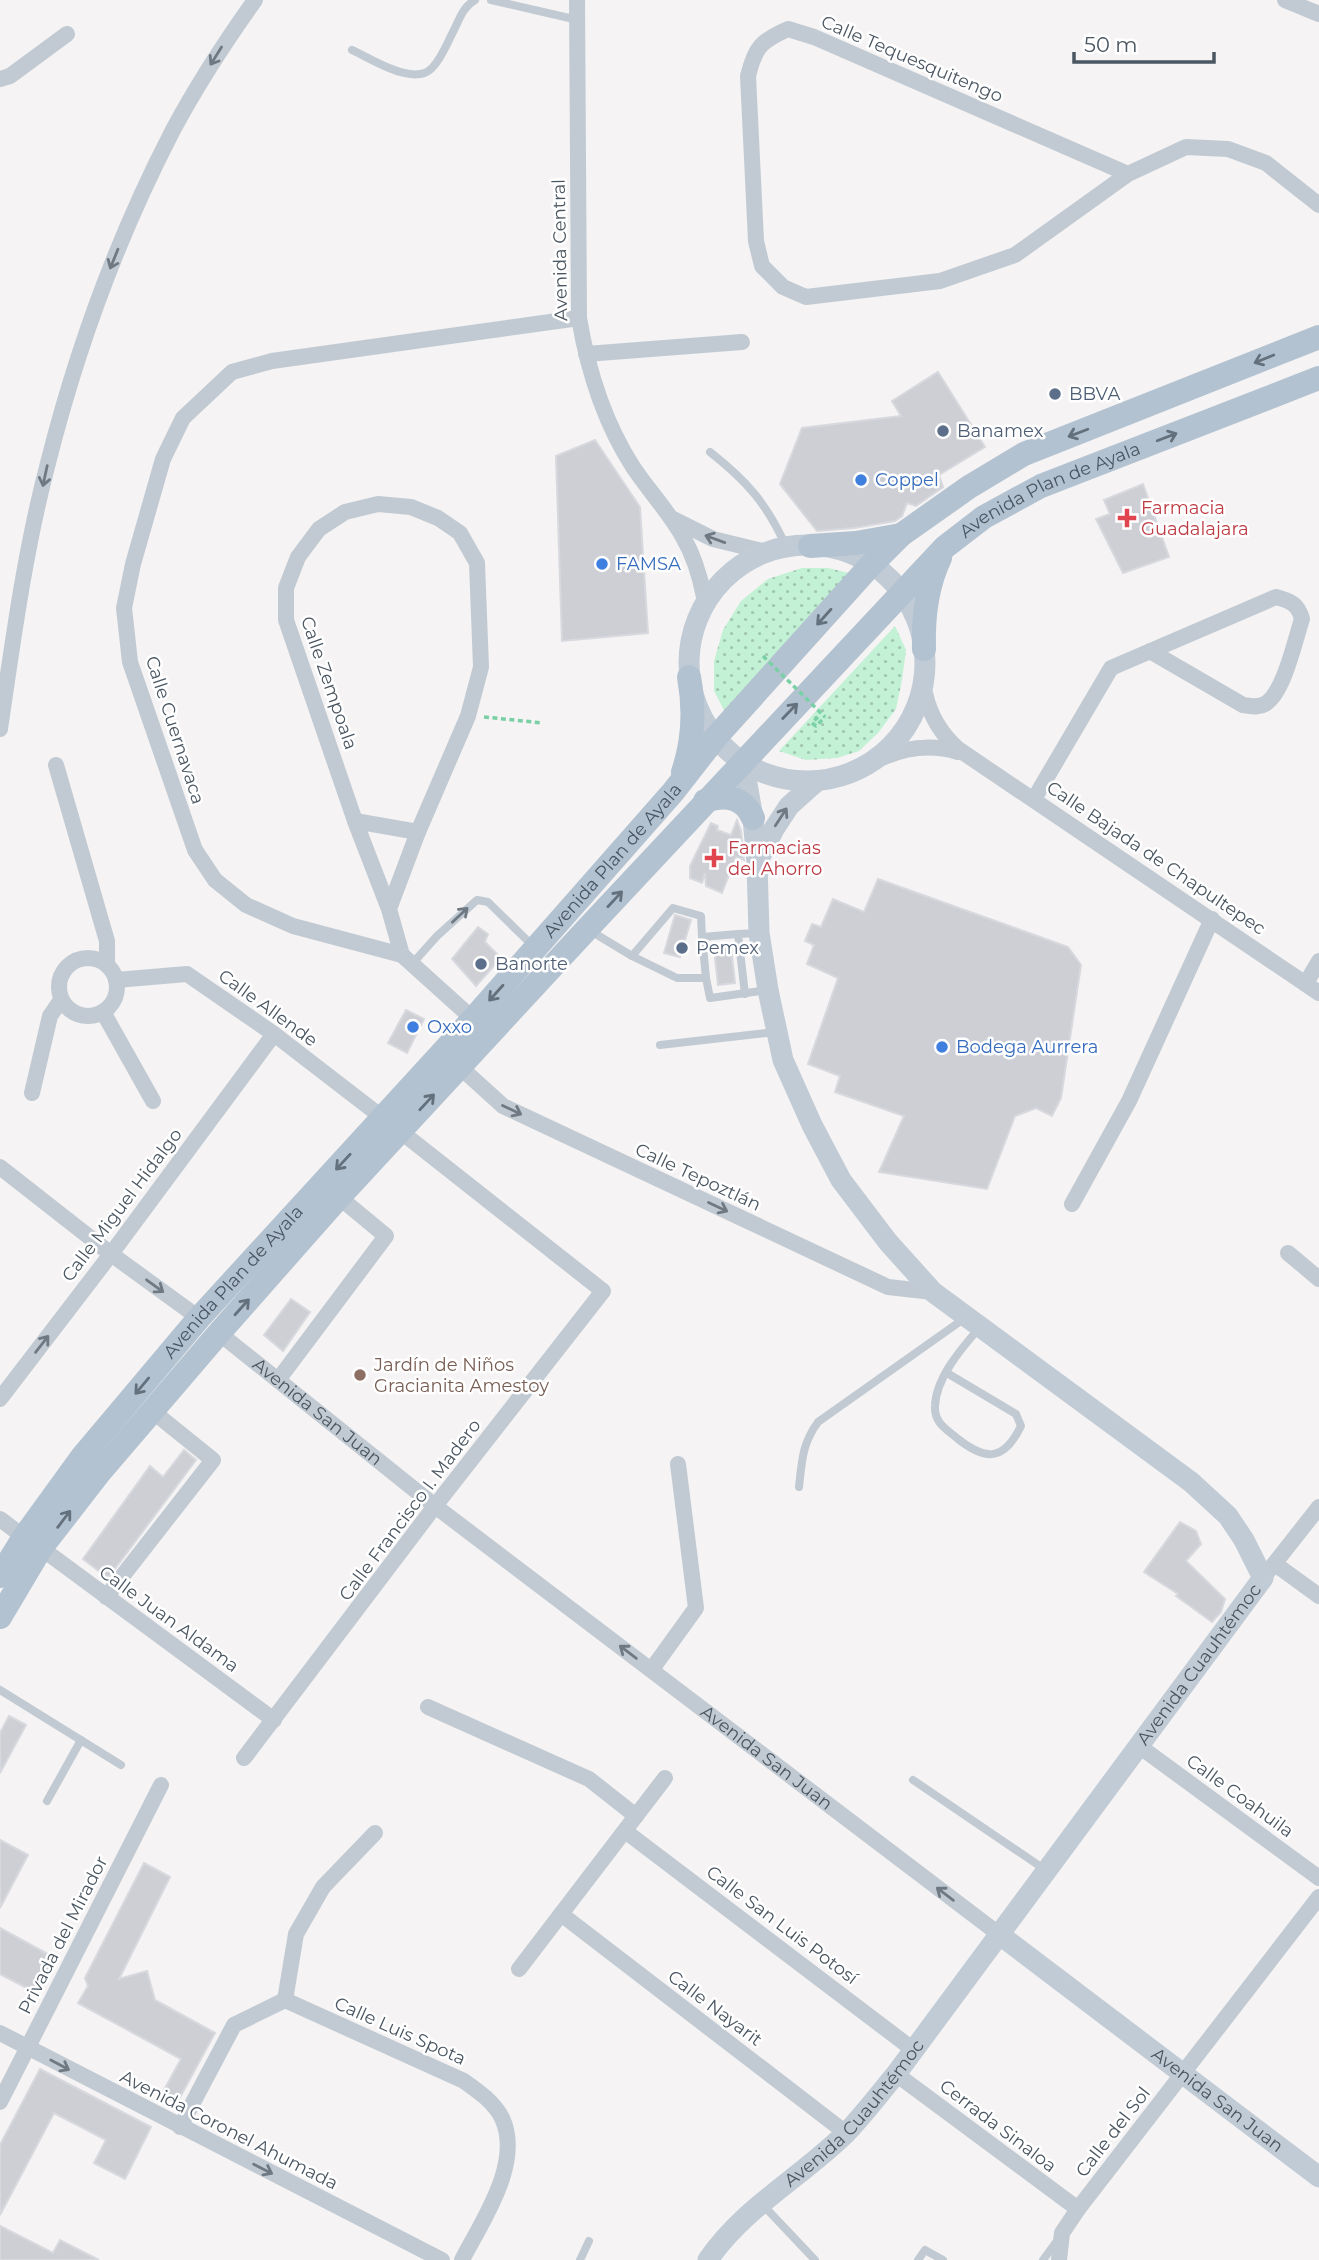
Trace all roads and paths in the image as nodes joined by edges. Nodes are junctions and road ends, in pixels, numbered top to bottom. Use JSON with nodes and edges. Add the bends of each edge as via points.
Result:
{"nodes":[{"id":1,"x":255,"y":0,"type":"edge"},
{"id":2,"x":475,"y":0,"type":"edge"},
{"id":3,"x":491,"y":0,"type":"edge"},
{"id":4,"x":577,"y":0,"type":"edge"},
{"id":5,"x":1285,"y":0,"type":"edge"},
{"id":6,"x":1303,"y":4,"type":"edge"},
{"id":7,"x":1319,"y":14,"type":"edge"},
{"id":8,"x":578,"y":20,"type":"junction"},
{"id":9,"x":67,"y":34,"type":"dead end"},
{"id":10,"x":352,"y":50,"type":"dead end"},
{"id":11,"x":0,"y":79,"type":"edge"},
{"id":12,"x":1128,"y":174,"type":"junction"},
{"id":13,"x":1319,"y":205,"type":"edge"},
{"id":14,"x":579,"y":318,"type":"junction"},
{"id":15,"x":1319,"y":337,"type":"edge"},
{"id":16,"x":742,"y":342,"type":"dead end"},
{"id":17,"x":586,"y":354,"type":"junction"},
{"id":18,"x":1319,"y":378,"type":"edge"},
{"id":19,"x":710,"y":452,"type":"dead end"},
{"id":20,"x":671,"y":518,"type":"junction"},
{"id":21,"x":901,"y":535,"type":"junction"},
{"id":22,"x":798,"y":546,"type":"junction"},
{"id":23,"x":945,"y":547,"type":"junction"},
{"id":24,"x":762,"y":551,"type":"junction"},
{"id":25,"x":870,"y":566,"type":"junction"},
{"id":26,"x":900,"y":593,"type":"junction"},
{"id":27,"x":704,"y":597,"type":"junction"},
{"id":28,"x":924,"y":649,"type":"junction"},
{"id":29,"x":1150,"y":651,"type":"junction"},
{"id":30,"x":763,"y":656,"type":"dead end"},
{"id":31,"x":689,"y":677,"type":"junction"},
{"id":32,"x":925,"y":693,"type":"junction"},
{"id":33,"x":468,"y":716,"type":"junction"},
{"id":34,"x":822,"y":716,"type":"dead end"},
{"id":35,"x":542,"y":723,"type":"dead end"},
{"id":36,"x":0,"y":729,"type":"edge"},
{"id":37,"x":716,"y":737,"type":"junction"},
{"id":38,"x":970,"y":757,"type":"junction"},
{"id":39,"x":882,"y":758,"type":"junction"},
{"id":40,"x":743,"y":761,"type":"junction"},
{"id":41,"x":56,"y":765,"type":"dead end"},
{"id":42,"x":817,"y":781,"type":"junction"},
{"id":43,"x":673,"y":792,"type":"junction"},
{"id":44,"x":1034,"y":799,"type":"junction"},
{"id":45,"x":705,"y":802,"type":"junction"},
{"id":46,"x":753,"y":818,"type":"junction"},
{"id":47,"x":355,"y":821,"type":"junction"},
{"id":48,"x":418,"y":832,"type":"junction"},
{"id":49,"x":757,"y":863,"type":"junction"},
{"id":50,"x":389,"y":909,"type":"junction"},
{"id":51,"x":1212,"y":919,"type":"junction"},
{"id":52,"x":587,"y":929,"type":"junction"},
{"id":53,"x":759,"y":933,"type":"junction"},
{"id":54,"x":738,"y":934,"type":"junction"},
{"id":55,"x":702,"y":937,"type":"junction"},
{"id":56,"x":535,"y":948,"type":"junction"},
{"id":57,"x":632,"y":956,"type":"junction"},
{"id":58,"x":407,"y":959,"type":"junction"},
{"id":59,"x":1319,"y":961,"type":"edge"},
{"id":60,"x":107,"y":965,"type":"junction"},
{"id":61,"x":706,"y":978,"type":"junction"},
{"id":62,"x":116,"y":980,"type":"junction"},
{"id":63,"x":1313,"y":988,"type":"edge"},
{"id":64,"x":768,"y":990,"type":"junction"},
{"id":65,"x":745,"y":994,"type":"junction"},
{"id":66,"x":61,"y":1000,"type":"junction"},
{"id":67,"x":103,"y":1013,"type":"junction"},
{"id":68,"x":473,"y":1019,"type":"junction"},
{"id":69,"x":777,"y":1031,"type":"junction"},
{"id":70,"x":274,"y":1034,"type":"junction"},
{"id":71,"x":660,"y":1045,"type":"dead end"},
{"id":72,"x":460,"y":1068,"type":"junction"},
{"id":73,"x":32,"y":1093,"type":"dead end"},
{"id":74,"x":153,"y":1101,"type":"dead end"},
{"id":75,"x":391,"y":1125,"type":"junction"},
{"id":76,"x":0,"y":1167,"type":"edge"},
{"id":77,"x":339,"y":1197,"type":"junction"},
{"id":78,"x":1072,"y":1204,"type":"dead end"},
{"id":79,"x":1288,"y":1253,"type":"dead end"},
{"id":80,"x":111,"y":1254,"type":"junction"},
{"id":81,"x":1319,"y":1279,"type":"edge"},
{"id":82,"x":603,"y":1291,"type":"joint"},
{"id":83,"x":933,"y":1292,"type":"junction"},
{"id":84,"x":973,"y":1322,"type":"junction"},
{"id":85,"x":209,"y":1326,"type":"junction"},
{"id":86,"x":947,"y":1373,"type":"junction"},
{"id":87,"x":278,"y":1380,"type":"junction"},
{"id":88,"x":0,"y":1399,"type":"edge"},
{"id":89,"x":151,"y":1410,"type":"junction"},
{"id":90,"x":678,"y":1464,"type":"dead end"},
{"id":91,"x":799,"y":1487,"type":"dead end"},
{"id":92,"x":435,"y":1506,"type":"junction"},
{"id":93,"x":1319,"y":1507,"type":"edge"},
{"id":94,"x":0,"y":1519,"type":"edge"},
{"id":95,"x":33,"y":1542,"type":"junction"},
{"id":96,"x":1269,"y":1571,"type":"junction"},
{"id":97,"x":0,"y":1576,"type":"edge"},
{"id":98,"x":1319,"y":1596,"type":"edge"},
{"id":99,"x":106,"y":1597,"type":"junction"},
{"id":100,"x":0,"y":1617,"type":"edge"},
{"id":101,"x":652,"y":1670,"type":"junction"},
{"id":102,"x":0,"y":1690,"type":"edge"},
{"id":103,"x":428,"y":1707,"type":"dead end"},
{"id":104,"x":274,"y":1720,"type":"junction"},
{"id":105,"x":81,"y":1740,"type":"junction"},
{"id":106,"x":1139,"y":1746,"type":"junction"},
{"id":107,"x":244,"y":1758,"type":"dead end"},
{"id":108,"x":121,"y":1765,"type":"dead end"},
{"id":109,"x":665,"y":1778,"type":"dead end"},
{"id":110,"x":913,"y":1780,"type":"dead end"},
{"id":111,"x":161,"y":1785,"type":"dead end"},
{"id":112,"x":47,"y":1801,"type":"dead end"},
{"id":113,"x":636,"y":1816,"type":"junction"},
{"id":114,"x":625,"y":1831,"type":"junction"},
{"id":115,"x":375,"y":1833,"type":"dead end"},
{"id":116,"x":1047,"y":1871,"type":"junction"},
{"id":117,"x":1319,"y":1878,"type":"edge"},
{"id":118,"x":1319,"y":1897,"type":"edge"},
{"id":119,"x":561,"y":1914,"type":"junction"},
{"id":120,"x":1000,"y":1935,"type":"junction"},
{"id":121,"x":519,"y":1969,"type":"dead end"},
{"id":122,"x":285,"y":2000,"type":"junction"},
{"id":123,"x":0,"y":2033,"type":"edge"},
{"id":124,"x":28,"y":2048,"type":"junction"},
{"id":125,"x":915,"y":2051,"type":"junction"},
{"id":126,"x":896,"y":2074,"type":"junction"},
{"id":127,"x":1183,"y":2074,"type":"junction"},
{"id":128,"x":0,"y":2102,"type":"edge"},
{"id":129,"x":180,"y":2127,"type":"junction"},
{"id":130,"x":846,"y":2133,"type":"junction"},
{"id":131,"x":1319,"y":2177,"type":"edge"},
{"id":132,"x":761,"y":2203,"type":"junction"},
{"id":133,"x":1078,"y":2209,"type":"junction"},
{"id":134,"x":1062,"y":2233,"type":"junction"},
{"id":135,"x":589,"y":2241,"type":"dead end"},
{"id":136,"x":442,"y":2260,"type":"edge"},
{"id":137,"x":462,"y":2260,"type":"edge"},
{"id":138,"x":580,"y":2260,"type":"edge"},
{"id":139,"x":708,"y":2260,"type":"edge"},
{"id":140,"x":815,"y":2260,"type":"edge"},
{"id":141,"x":918,"y":2260,"type":"edge"},
{"id":142,"x":943,"y":2260,"type":"edge"},
{"id":143,"x":1043,"y":2260,"type":"edge"},
{"id":144,"x":1059,"y":2260,"type":"edge"}],
"edges":[{"from":1,"to":36,"type":"street","one_way":true,"via":[[216,55],[173,130],[97,300],[47,464]]},
{"from":2,"to":10,"type":"lane","via":[[465,7],[439,61],[419,76]]},
{"from":3,"to":8,"type":"lane"},
{"from":4,"to":8,"type":"street","name":"Avenida Central"},
{"from":5,"to":6,"type":"street"},
{"from":6,"to":7,"type":"street"},
{"from":8,"to":14,"type":"street","name":"Avenida Central"},
{"from":9,"to":11,"type":"street"},
{"from":12,"to":12,"type":"street","name":"Calle Tequesquitengo","via":[[814,37],[788,29],[768,38],[753,54],[748,76],[756,241],[762,266],[783,287],[806,296],[940,281],[1015,255]]},
{"from":12,"to":13,"type":"street","name":"Calle Tequesquitengo","via":[[1186,147],[1228,149],[1266,163]]},
{"from":14,"to":17,"type":"street","name":"Avenida Central"},
{"from":14,"to":58,"type":"street","name":"Calle Cuernavaca","via":[[272,361],[232,372],[183,418],[163,459],[133,564],[124,608],[130,662],[195,850],[215,880],[246,905],[293,926]]},
{"from":15,"to":21,"type":"main road","name":"Avenida Plan de Ayala","one_way":true,"via":[[1024,454]]},
{"from":16,"to":17,"type":"street"},
{"from":17,"to":20,"type":"street","name":"Avenida Central","via":[[606,417],[633,467]]},
{"from":23,"to":18,"type":"main road","name":"Avenida Plan de Ayala","one_way":true,"via":[[984,517],[1041,486]]},
{"from":19,"to":22,"type":"lane","via":[[737,473]]},
{"from":24,"to":20,"type":"street","name":"Avenida Central","one_way":true,"via":[[713,539]]},
{"from":20,"to":27,"type":"street","name":"Avenida Central","via":[[692,555]]},
{"from":21,"to":22,"type":"main road"},
{"from":21,"to":25,"type":"main road","name":"Avenida Plan de Ayala"},
{"from":22,"to":24,"type":"main road"},
{"from":22,"to":25,"type":"main road","via":[[842,552]]},
{"from":23,"to":26,"type":"main road","name":"Avenida Plan de Ayala"},
{"from":23,"to":28,"type":"main road","via":[[927,596]]},
{"from":24,"to":27,"type":"main road","via":[[730,570]]},
{"from":25,"to":26,"type":"main road"},
{"from":25,"to":37,"type":"main road","name":"Avenida Plan de Ayala","one_way":true},
{"from":26,"to":28,"type":"main road"},
{"from":40,"to":26,"type":"main road","name":"Avenida Plan de Ayala","one_way":true},
{"from":27,"to":31,"type":"main road","via":[[686,649]]},
{"from":28,"to":32,"type":"main road"},
{"from":29,"to":29,"type":"street","via":[[1276,597],[1290,601],[1302,619],[1277,691],[1257,707],[1243,705]]},
{"from":29,"to":44,"type":"street","via":[[1111,668]]},
{"from":30,"to":34,"type":"path","bridge":true},
{"from":31,"to":37,"type":"main road","via":[[698,709]]},
{"from":31,"to":43,"type":"main road","via":[[692,740]]},
{"from":32,"to":38,"type":"street","name":"Calle Bajada de Chapultepec","via":[[946,739]]},
{"from":32,"to":39,"type":"main road","via":[[916,718]]},
{"from":33,"to":35,"type":"path"},
{"from":33,"to":47,"type":"street","name":"Calle Zempoala","via":[[481,667],[477,563],[460,533],[411,507],[378,503],[345,512],[319,529],[298,557],[286,588],[286,620]]},
{"from":33,"to":48,"type":"street","name":"Calle Zempoala"},
{"from":37,"to":40,"type":"main road"},
{"from":37,"to":43,"type":"main road","name":"Avenida Plan de Ayala"},
{"from":38,"to":39,"type":"street","name":"Calle Bajada de Chapultepec","via":[[924,747]]},
{"from":38,"to":44,"type":"street","name":"Calle Bajada de Chapultepec"},
{"from":39,"to":42,"type":"main road","via":[[852,776]]},
{"from":40,"to":42,"type":"main road","via":[[777,776]]},
{"from":40,"to":45,"type":"main road","name":"Avenida Plan de Ayala"},
{"from":40,"to":46,"type":"main road","name":"Avenida Cuauhtémoc"},
{"from":41,"to":60,"type":"street","via":[[107,941]]},
{"from":49,"to":42,"type":"main road","name":"Avenida Cuauhtémoc","one_way":true,"via":[[789,806]]},
{"from":43,"to":56,"type":"main road","name":"Avenida Plan de Ayala"},
{"from":44,"to":51,"type":"street","name":"Calle Bajada de Chapultepec"},
{"from":45,"to":46,"type":"main road","via":[[733,798],[743,803]]},
{"from":52,"to":45,"type":"main road","name":"Avenida Plan de Ayala","one_way":true},
{"from":46,"to":49,"type":"main road","name":"Avenida Cuauhtémoc"},
{"from":47,"to":48,"type":"street"},
{"from":47,"to":50,"type":"street","name":"Calle Zempoala"},
{"from":48,"to":50,"type":"street","name":"Calle Zempoala"},
{"from":49,"to":53,"type":"main road","name":"Avenida Cuauhtémoc"},
{"from":50,"to":58,"type":"street","name":"Calle Zempoala"},
{"from":51,"to":63,"type":"street","name":"Calle Bajada de Chapultepec"},
{"from":51,"to":78,"type":"street","via":[[1129,1101]]},
{"from":52,"to":57,"type":"lane"},
{"from":52,"to":72,"type":"main road","name":"Avenida Plan de Ayala"},
{"from":53,"to":54,"type":"lane"},
{"from":53,"to":64,"type":"main road","name":"Avenida Cuauhtémoc"},
{"from":54,"to":55,"type":"lane"},
{"from":54,"to":65,"type":"lane"},
{"from":55,"to":57,"type":"lane","via":[[701,916],[673,908]]},
{"from":55,"to":61,"type":"lane"},
{"from":58,"to":56,"type":"lane","one_way":true,"via":[[477,900],[488,902]]},
{"from":56,"to":68,"type":"main road","name":"Avenida Plan de Ayala","one_way":true},
{"from":57,"to":61,"type":"lane","via":[[677,978]]},
{"from":58,"to":68,"type":"street","name":"Calle Cuernavaca"},
{"from":59,"to":63,"type":"street"},
{"from":60,"to":62,"type":"street"},
{"from":60,"to":66,"type":"street","via":[[86,958],[75,961],[60,978]]},
{"from":61,"to":65,"type":"lane","via":[[710,999]]},
{"from":62,"to":67,"type":"street","via":[[112,1004]]},
{"from":62,"to":70,"type":"street","name":"Calle Allende","via":[[187,974]]},
{"from":64,"to":65,"type":"lane"},
{"from":64,"to":69,"type":"main road","name":"Avenida Cuauhtémoc"},
{"from":66,"to":67,"type":"street","via":[[79,1016]]},
{"from":66,"to":73,"type":"street","via":[[50,1016]]},
{"from":67,"to":74,"type":"street"},
{"from":68,"to":75,"type":"main road","name":"Avenida Plan de Ayala"},
{"from":69,"to":71,"type":"lane"},
{"from":69,"to":83,"type":"main road","name":"Avenida Cuauhtémoc","via":[[783,1060],[841,1180]]},
{"from":70,"to":75,"type":"street","name":"Calle Allende"},
{"from":70,"to":80,"type":"street","name":"Calle Miguel Hidalgo"},
{"from":75,"to":72,"type":"main road","name":"Avenida Plan de Ayala","one_way":true},
{"from":72,"to":83,"type":"street","name":"Calle Tepoztlán","one_way":true,"via":[[515,1112],[888,1287]]},
{"from":75,"to":77,"type":"main road","name":"Avenida Plan de Ayala"},
{"from":75,"to":82,"type":"street","name":"Calle Allende"},
{"from":75,"to":85,"type":"main road","name":"Avenida Plan de Ayala","one_way":true},
{"from":76,"to":80,"type":"street","name":"Avenida San Juan"},
{"from":85,"to":77,"type":"main road","name":"Avenida Plan de Ayala","one_way":true},
{"from":77,"to":87,"type":"street","via":[[386,1236]]},
{"from":79,"to":81,"type":"street"},
{"from":80,"to":85,"type":"street","name":"Avenida San Juan","one_way":true},
{"from":88,"to":80,"type":"street","name":"Calle Miguel Hidalgo","one_way":true},
{"from":82,"to":92,"type":"street","name":"Calle Francisco I. Madero"},
{"from":83,"to":84,"type":"main road","name":"Avenida Cuauhtémoc"},
{"from":84,"to":86,"type":"lane"},
{"from":84,"to":91,"type":"lane","via":[[818,1422],[803,1452]]},
{"from":84,"to":96,"type":"main road","name":"Avenida Cuauhtémoc","via":[[1191,1482],[1228,1516]]},
{"from":85,"to":87,"type":"street","name":"Avenida San Juan"},
{"from":85,"to":89,"type":"main road","name":"Avenida Plan de Ayala"},
{"from":85,"to":95,"type":"main road","name":"Avenida Plan de Ayala","one_way":true,"via":[[82,1457]]},
{"from":86,"to":86,"type":"lane","via":[[1016,1414],[1021,1426],[1004,1448],[983,1455],[940,1425],[937,1391]]},
{"from":87,"to":92,"type":"street","name":"Avenida San Juan"},
{"from":95,"to":89,"type":"main road","name":"Avenida Plan de Ayala","one_way":true},
{"from":89,"to":99,"type":"street","via":[[213,1460]]},
{"from":90,"to":101,"type":"street","via":[[696,1608]]},
{"from":101,"to":92,"type":"street","name":"Avenida San Juan","one_way":true},
{"from":92,"to":104,"type":"street","name":"Calle Francisco I. Madero"},
{"from":93,"to":96,"type":"street"},
{"from":94,"to":95,"type":"street","name":"Calle Juan Aldama"},
{"from":95,"to":97,"type":"main road","name":"Avenida Plan de Ayala"},
{"from":95,"to":99,"type":"street","name":"Calle Juan Aldama"},
{"from":95,"to":100,"type":"main road","name":"Avenida Plan de Ayala"},
{"from":96,"to":98,"type":"street"},
{"from":96,"to":106,"type":"main road","name":"Avenida Cuauhtémoc"},
{"from":99,"to":104,"type":"street","name":"Calle Juan Aldama"},
{"from":120,"to":101,"type":"street","name":"Avenida San Juan","one_way":true},
{"from":102,"to":105,"type":"lane"},
{"from":103,"to":113,"type":"street","via":[[589,1779]]},
{"from":104,"to":107,"type":"street","name":"Calle Francisco I. Madero"},
{"from":105,"to":108,"type":"lane"},
{"from":105,"to":112,"type":"lane"},
{"from":106,"to":116,"type":"main road","name":"Avenida Cuauhtémoc"},
{"from":106,"to":117,"type":"street","name":"Calle Coahuila"},
{"from":109,"to":113,"type":"street"},
{"from":110,"to":116,"type":"lane"},
{"from":111,"to":124,"type":"street","name":"Privada del Mirador"},
{"from":113,"to":114,"type":"street"},
{"from":114,"to":119,"type":"street"},
{"from":114,"to":125,"type":"street","name":"Calle San Luis Potosí"},
{"from":115,"to":122,"type":"street","via":[[323,1887],[296,1934]]},
{"from":116,"to":120,"type":"main road","name":"Avenida Cuauhtémoc"},
{"from":118,"to":127,"type":"street","name":"Calle del Sol"},
{"from":119,"to":121,"type":"street"},
{"from":119,"to":130,"type":"street","name":"Calle Nayarit"},
{"from":120,"to":125,"type":"main road","name":"Avenida Cuauhtémoc"},
{"from":120,"to":127,"type":"main road","name":"Avenida San Juan"},
{"from":122,"to":129,"type":"street","via":[[234,2025]]},
{"from":122,"to":137,"type":"street","name":"Calle Luis Spota","via":[[464,2081],[487,2098],[502,2118],[508,2145],[505,2174]]},
{"from":123,"to":124,"type":"street","name":"Avenida Coronel Ahumada"},
{"from":124,"to":128,"type":"street","name":"Privada del Mirador"},
{"from":124,"to":129,"type":"street","name":"Avenida Coronel Ahumada","one_way":true},
{"from":125,"to":126,"type":"main road","name":"Avenida Cuauhtémoc"},
{"from":126,"to":130,"type":"main road","name":"Avenida Cuauhtémoc"},
{"from":126,"to":133,"type":"street","name":"Cerrada Sinaloa"},
{"from":127,"to":131,"type":"main road","name":"Avenida San Juan"},
{"from":127,"to":133,"type":"street","name":"Calle del Sol"},
{"from":129,"to":136,"type":"street","name":"Avenida Coronel Ahumada","one_way":true},
{"from":130,"to":132,"type":"main road","name":"Avenida Cuauhtémoc"},
{"from":132,"to":139,"type":"main road","name":"Avenida Cuauhtémoc"},
{"from":132,"to":140,"type":"lane"},
{"from":133,"to":134,"type":"street","name":"Calle del Sol"},
{"from":134,"to":143,"type":"lane","name":"Calle del Sol"},
{"from":134,"to":144,"type":"street"},
{"from":135,"to":138,"type":"lane"},
{"from":141,"to":142,"type":"lane","via":[[925,2250]]}]}
